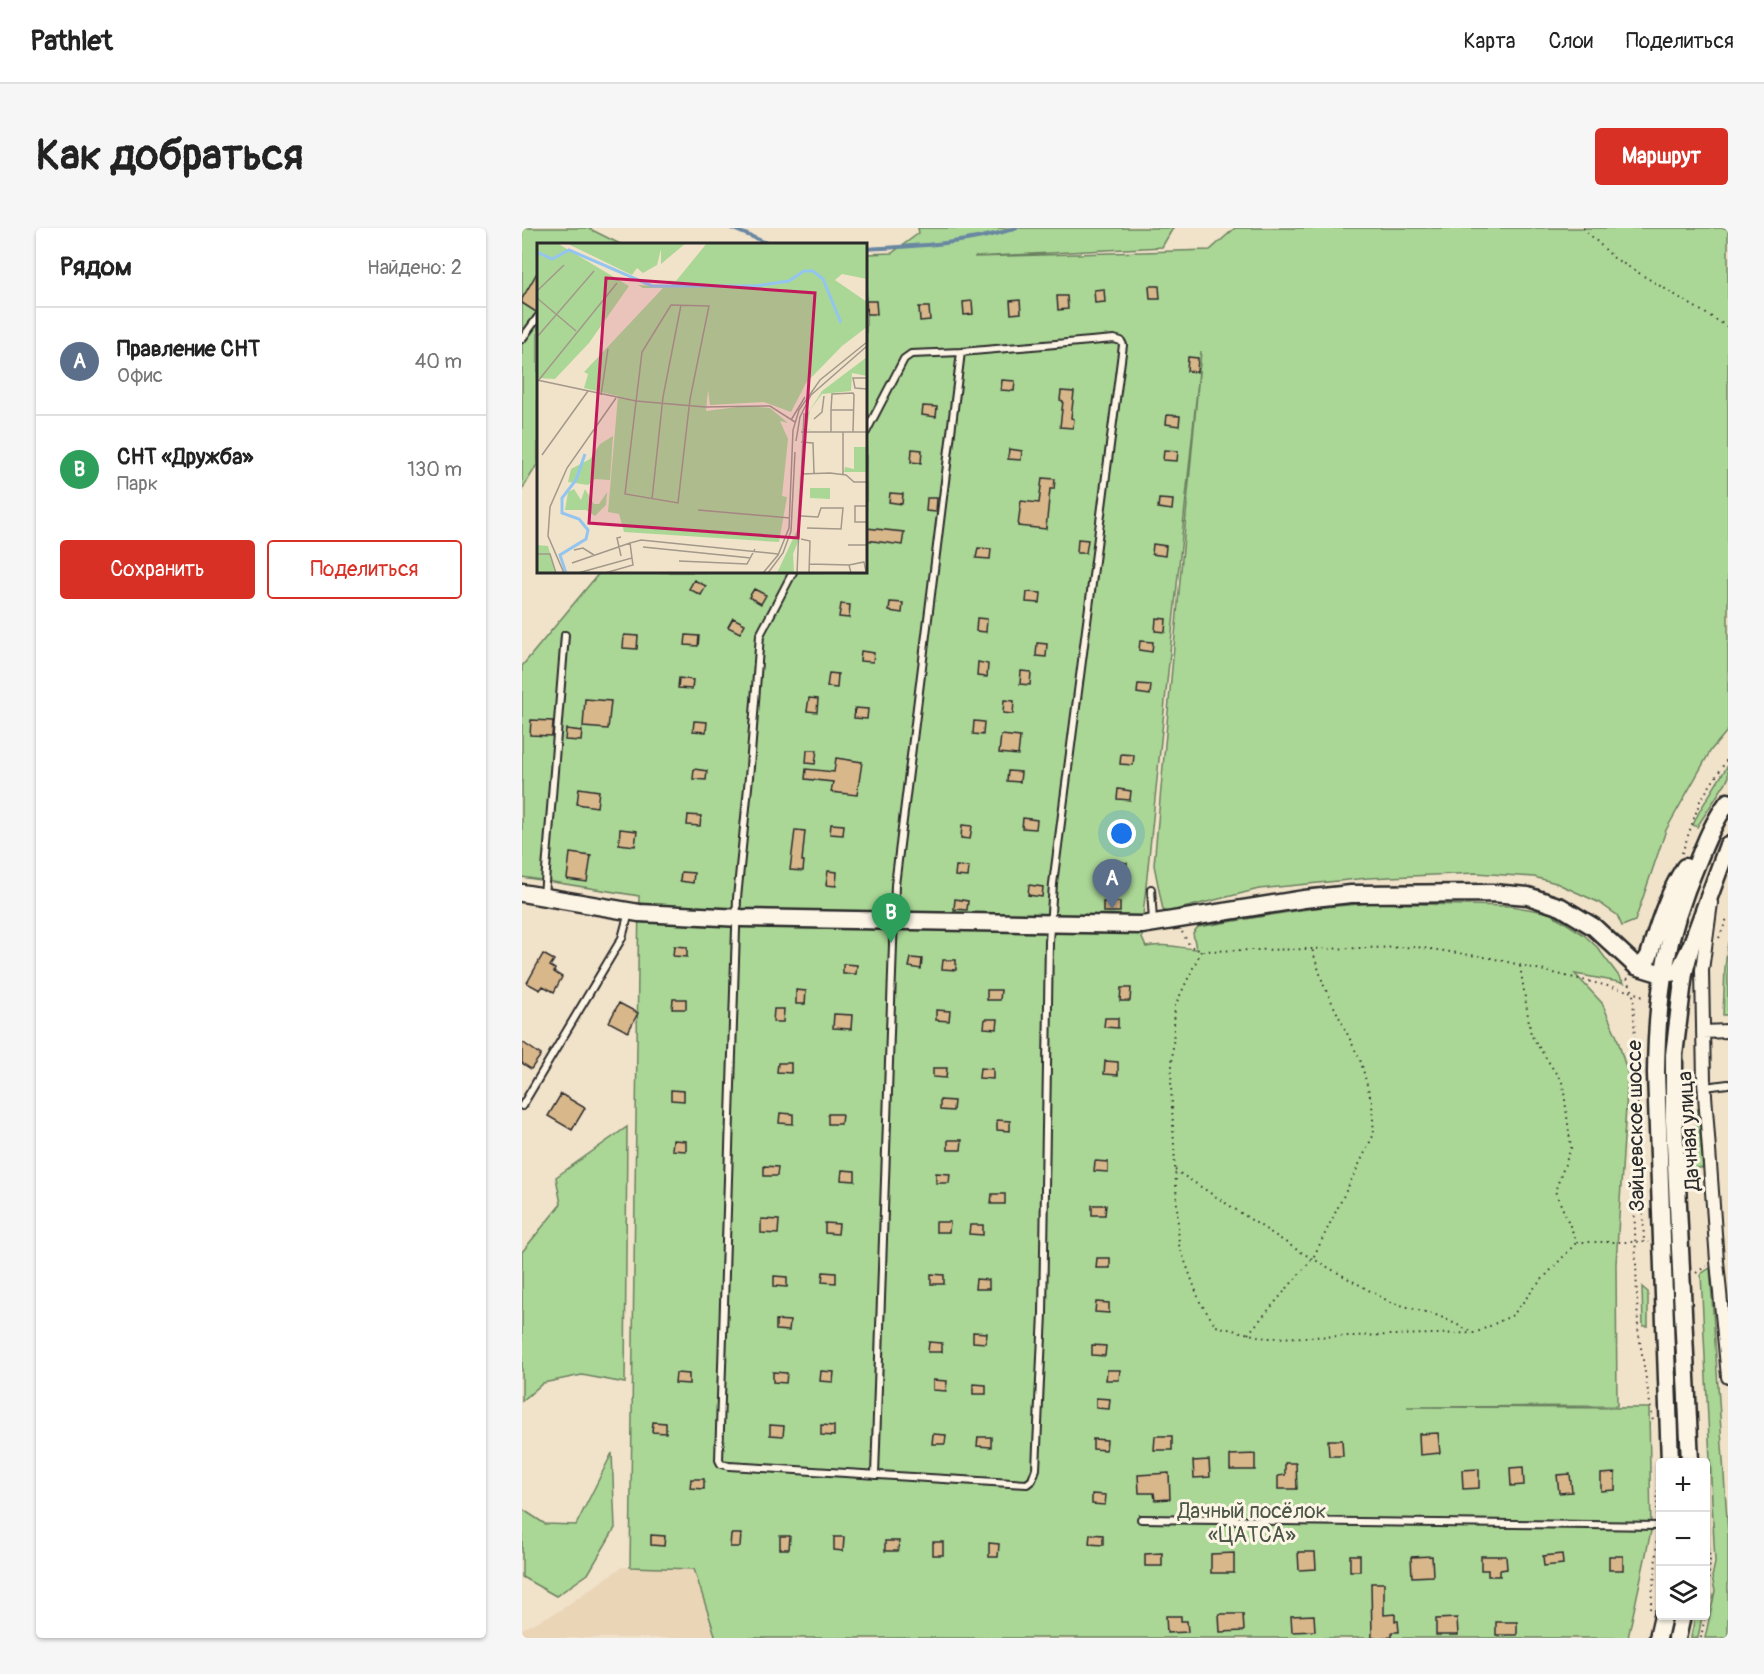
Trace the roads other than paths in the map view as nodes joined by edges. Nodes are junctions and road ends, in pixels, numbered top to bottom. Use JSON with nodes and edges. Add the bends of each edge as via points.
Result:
{"nodes":[{"id":1,"x":537,"y":318,"type":"edge"},
{"id":2,"x":522,"y":339,"type":"edge"},
{"id":3,"x":961,"y":352,"type":"junction"},
{"id":4,"x":867,"y":430,"type":"edge"},
{"id":5,"x":792,"y":573,"type":"edge"},
{"id":6,"x":565,"y":635,"type":"dead end"},
{"id":7,"x":1728,"y":802,"type":"edge"},
{"id":8,"x":1712,"y":826,"type":"junction"},
{"id":9,"x":1728,"y":845,"type":"edge"},
{"id":10,"x":1713,"y":883,"type":"junction"},
{"id":11,"x":1151,"y":889,"type":"dead end"},
{"id":12,"x":522,"y":893,"type":"edge"},
{"id":13,"x":544,"y":897,"type":"junction"},
{"id":14,"x":629,"y":912,"type":"junction"},
{"id":15,"x":736,"y":917,"type":"junction"},
{"id":16,"x":895,"y":920,"type":"junction"},
{"id":17,"x":1050,"y":922,"type":"junction"},
{"id":18,"x":1153,"y":924,"type":"junction"},
{"id":19,"x":1690,"y":946,"type":"junction"},
{"id":20,"x":1630,"y":969,"type":"junction"},
{"id":21,"x":1662,"y":974,"type":"junction"},
{"id":22,"x":1728,"y":1031,"type":"edge"},
{"id":23,"x":1703,"y":1032,"type":"junction"},
{"id":24,"x":1674,"y":1055,"type":"junction"},
{"id":25,"x":1728,"y":1084,"type":"edge"},
{"id":26,"x":1705,"y":1087,"type":"junction"},
{"id":27,"x":522,"y":1106,"type":"edge"},
{"id":28,"x":1719,"y":1269,"type":"edge"},
{"id":29,"x":1728,"y":1377,"type":"edge"},
{"id":30,"x":1670,"y":1458,"type":"edge"},
{"id":31,"x":1690,"y":1458,"type":"edge"},
{"id":32,"x":875,"y":1475,"type":"junction"},
{"id":33,"x":1141,"y":1519,"type":"dead end"},
{"id":34,"x":1656,"y":1526,"type":"edge"},
{"id":35,"x":1662,"y":1620,"type":"edge"},
{"id":36,"x":1681,"y":1620,"type":"edge"},
{"id":37,"x":1658,"y":1638,"type":"edge"},
{"id":38,"x":1677,"y":1638,"type":"edge"}],
"edges":[{"from":1,"to":2,"type":"lane"},
{"from":3,"to":4,"type":"lane","via":[[907,356]]},
{"from":3,"to":16,"type":"lane","via":[[897,861]]},
{"from":3,"to":17,"type":"lane","via":[[1114,339],[1123,345]]},
{"from":5,"to":15,"type":"lane","via":[[760,635]]},
{"from":6,"to":13,"type":"lane"},
{"from":7,"to":8,"type":"street","name":"Зайцевское шоссе"},
{"from":8,"to":20,"type":"street","via":[[1676,881],[1649,956]]},
{"from":8,"to":21,"type":"street","name":"Зайцевское шоссе","via":[[1680,904]]},
{"from":9,"to":10,"type":"street","name":"Зайцевское шоссе"},
{"from":10,"to":19,"type":"street","name":"Зайцевское шоссе"},
{"from":10,"to":23,"type":"street","name":"Дачная улица","via":[[1702,970]]},
{"from":11,"to":18,"type":"lane"},
{"from":12,"to":13,"type":"street"},
{"from":13,"to":14,"type":"street"},
{"from":14,"to":15,"type":"street"},
{"from":14,"to":27,"type":"lane","via":[[622,938]]},
{"from":15,"to":16,"type":"street"},
{"from":15,"to":32,"type":"lane","via":[[719,1460],[729,1466]]},
{"from":16,"to":17,"type":"street"},
{"from":16,"to":32,"type":"lane"},
{"from":17,"to":18,"type":"street"},
{"from":17,"to":32,"type":"lane","via":[[1036,1474],[1027,1484]]},
{"from":18,"to":20,"type":"street","via":[[1351,894],[1515,894],[1549,902],[1578,916],[1594,927]]},
{"from":19,"to":21,"type":"street","via":[[1680,969]]},
{"from":19,"to":24,"type":"street","name":"Зайцевское шоссе"},
{"from":20,"to":21,"type":"street"},
{"from":21,"to":24,"type":"street","via":[[1672,994]]},
{"from":21,"to":30,"type":"street","name":"Зайцевское шоссе","via":[[1656,1072]]},
{"from":22,"to":23,"type":"street"},
{"from":23,"to":26,"type":"street","name":"Дачная улица"},
{"from":24,"to":31,"type":"street","name":"Зайцевское шоссе"},
{"from":25,"to":26,"type":"lane"},
{"from":26,"to":28,"type":"street","name":"Дачная улица"},
{"from":28,"to":29,"type":"street","name":"Дачная улица"},
{"from":33,"to":34,"type":"lane"},
{"from":35,"to":37,"type":"street"},
{"from":36,"to":38,"type":"street"}]}
